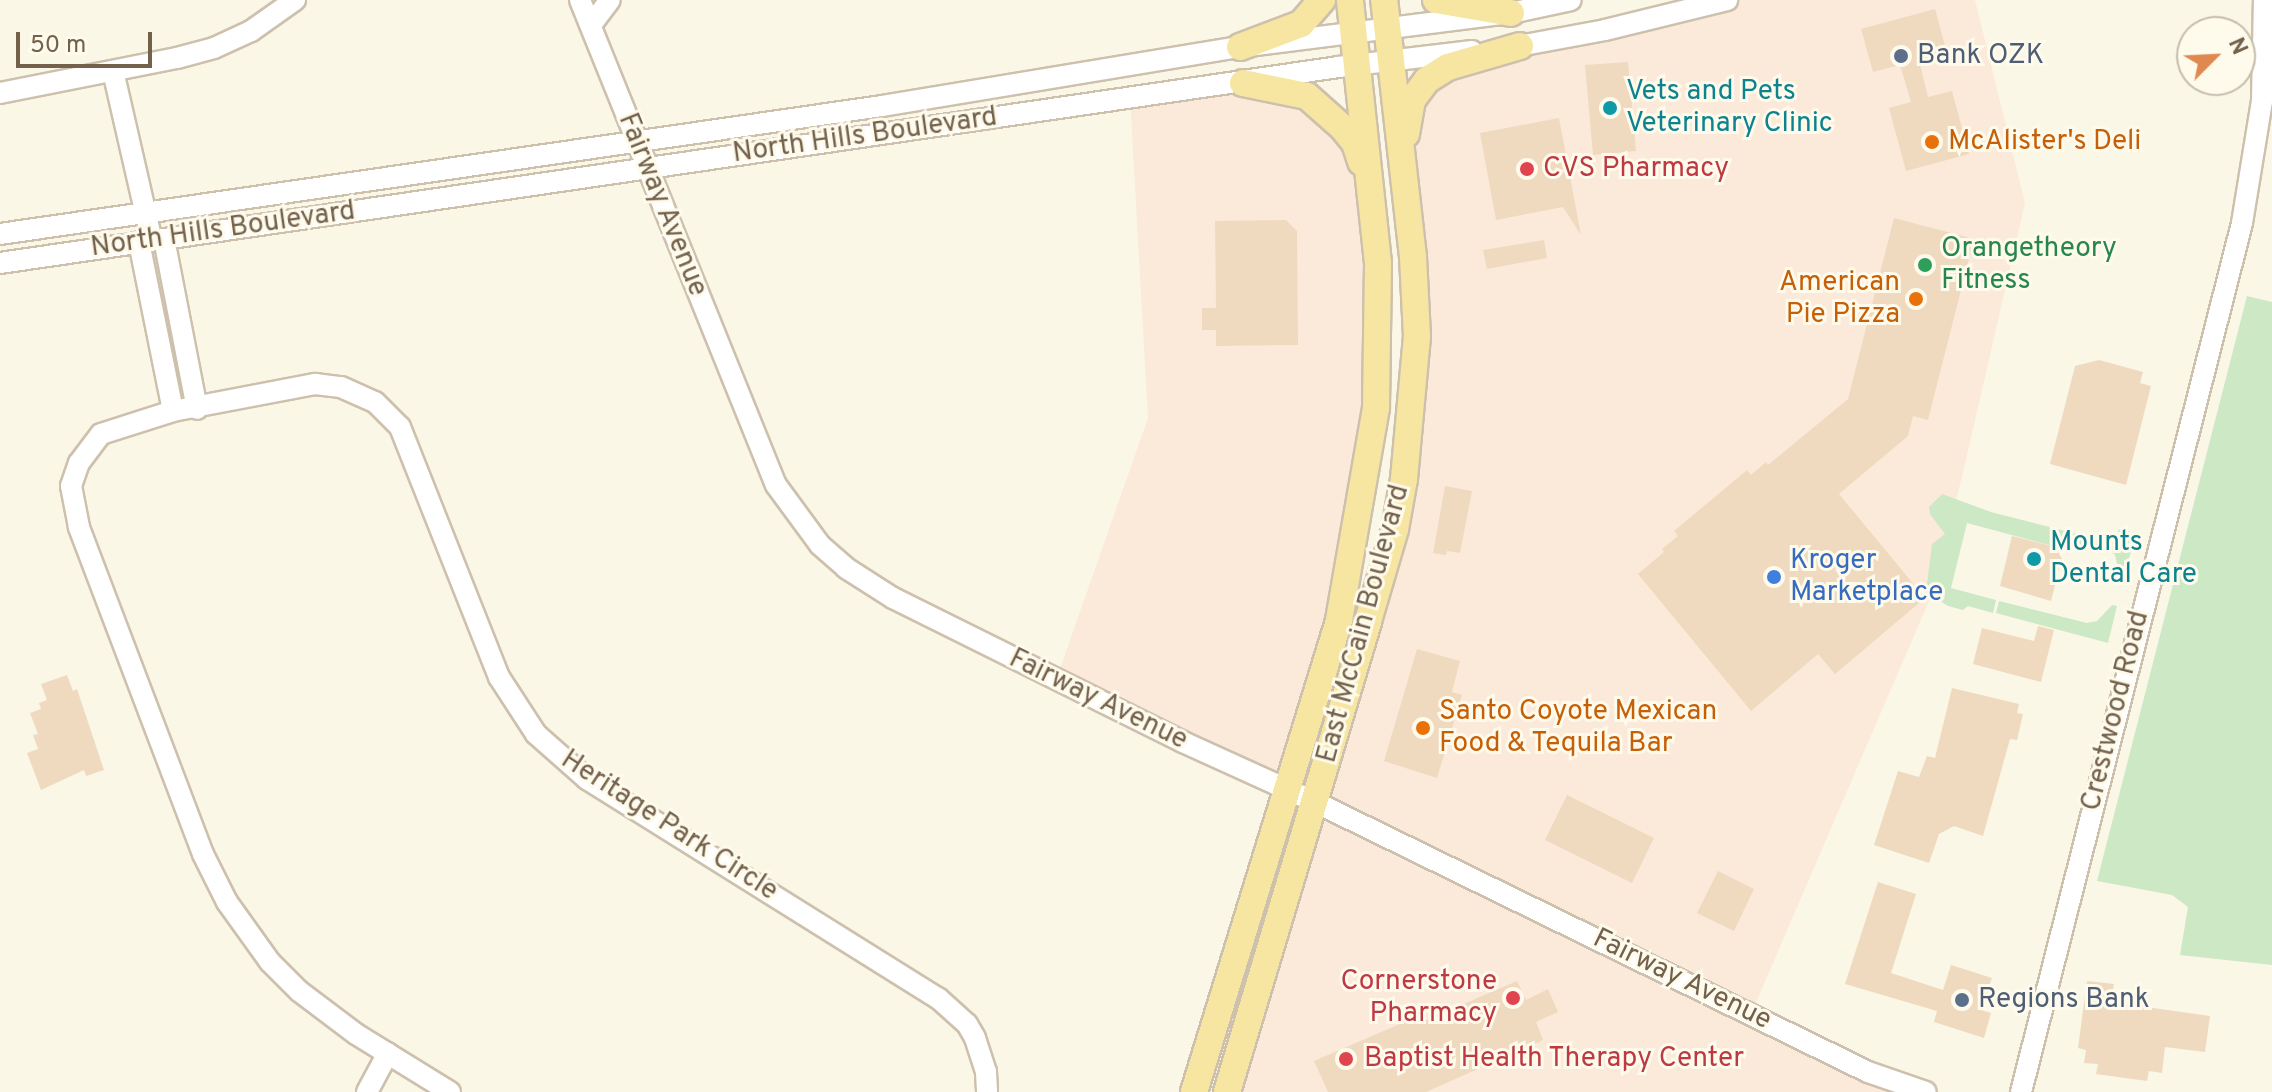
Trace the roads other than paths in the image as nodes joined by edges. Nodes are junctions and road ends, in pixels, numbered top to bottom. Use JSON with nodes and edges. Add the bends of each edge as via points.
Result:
{"nodes":[{"id":1,"x":295,"y":0,"type":"edge"},
{"id":2,"x":580,"y":0,"type":"edge"},
{"id":3,"x":610,"y":0,"type":"edge"},
{"id":4,"x":1322,"y":0,"type":"edge"},
{"id":5,"x":1350,"y":0,"type":"edge"},
{"id":6,"x":1384,"y":0,"type":"edge"},
{"id":7,"x":1436,"y":0,"type":"edge"},
{"id":8,"x":1571,"y":0,"type":"edge"},
{"id":9,"x":1727,"y":0,"type":"edge"},
{"id":10,"x":2264,"y":0,"type":"edge"},
{"id":11,"x":1511,"y":13,"type":"junction"},
{"id":12,"x":591,"y":25,"type":"junction"},
{"id":13,"x":1387,"y":30,"type":"junction"},
{"id":14,"x":1354,"y":35,"type":"junction"},
{"id":15,"x":1520,"y":46,"type":"junction"},
{"id":16,"x":1240,"y":47,"type":"junction"},
{"id":17,"x":1391,"y":61,"type":"junction"},
{"id":18,"x":1357,"y":65,"type":"junction"},
{"id":19,"x":113,"y":71,"type":"junction"},
{"id":20,"x":1243,"y":83,"type":"junction"},
{"id":21,"x":0,"y":93,"type":"edge"},
{"id":22,"x":637,"y":141,"type":"junction"},
{"id":23,"x":648,"y":168,"type":"junction"},
{"id":24,"x":1401,"y":173,"type":"junction"},
{"id":25,"x":1370,"y":185,"type":"junction"},
{"id":26,"x":150,"y":232,"type":"junction"},
{"id":27,"x":0,"y":234,"type":"edge"},
{"id":28,"x":0,"y":263,"type":"edge"},
{"id":29,"x":197,"y":409,"type":"junction"},
{"id":30,"x":173,"y":411,"type":"junction"},
{"id":31,"x":1286,"y":789,"type":"junction"},
{"id":32,"x":1315,"y":802,"type":"junction"},
{"id":33,"x":388,"y":1053,"type":"junction"},
{"id":34,"x":367,"y":1092,"type":"edge"},
{"id":35,"x":450,"y":1092,"type":"edge"},
{"id":36,"x":987,"y":1092,"type":"edge"},
{"id":37,"x":1194,"y":1092,"type":"edge"},
{"id":38,"x":1227,"y":1092,"type":"edge"},
{"id":39,"x":1926,"y":1092,"type":"edge"},
{"id":40,"x":2021,"y":1092,"type":"edge"}],
"edges":[{"from":1,"to":19,"type":"street","via":[[251,31],[214,48]]},
{"from":2,"to":12,"type":"street","name":"Fairway Avenue"},
{"from":3,"to":12,"type":"street"},
{"from":4,"to":16,"type":"main road","via":[[1301,24]]},
{"from":5,"to":14,"type":"main road","name":"East McCain Boulevard"},
{"from":6,"to":13,"type":"main road","name":"East McCain Boulevard"},
{"from":7,"to":11,"type":"main road"},
{"from":8,"to":11,"type":"street","name":"North Hills Boulevard"},
{"from":9,"to":15,"type":"street","name":"North Hills Boulevard"},
{"from":10,"to":40,"type":"street","name":"Crestwood Road","via":[[2262,101],[2242,223]]},
{"from":11,"to":13,"type":"street","name":"North Hills Boulevard"},
{"from":12,"to":22,"type":"street","name":"Fairway Avenue"},
{"from":13,"to":14,"type":"street","name":"North Hills Boulevard"},
{"from":13,"to":17,"type":"main road","name":"East McCain Boulevard"},
{"from":14,"to":16,"type":"street","name":"North Hills Boulevard"},
{"from":14,"to":18,"type":"main road","name":"East McCain Boulevard"},
{"from":15,"to":17,"type":"street","name":"North Hills Boulevard"},
{"from":15,"to":24,"type":"main road","via":[[1448,67],[1423,83],[1412,100]]},
{"from":16,"to":22,"type":"street","name":"North Hills Boulevard"},
{"from":17,"to":18,"type":"street","name":"North Hills Boulevard"},
{"from":17,"to":24,"type":"main road","name":"East McCain Boulevard"},
{"from":18,"to":20,"type":"street","name":"North Hills Boulevard"},
{"from":18,"to":25,"type":"main road","name":"East McCain Boulevard"},
{"from":19,"to":21,"type":"street"},
{"from":19,"to":26,"type":"street"},
{"from":20,"to":23,"type":"street","name":"North Hills Boulevard"},
{"from":20,"to":25,"type":"main road","via":[[1307,96],[1328,112],[1355,143]]},
{"from":22,"to":23,"type":"street","name":"Fairway Avenue"},
{"from":22,"to":26,"type":"street","name":"North Hills Boulevard"},
{"from":23,"to":26,"type":"street","name":"North Hills Boulevard"},
{"from":23,"to":31,"type":"street","name":"Fairway Avenue","via":[[776,485],[820,545],[861,580],[893,598]]},
{"from":24,"to":32,"type":"main road","name":"East McCain Boulevard","via":[[1417,336],[1404,479],[1395,529]]},
{"from":25,"to":31,"type":"main road","name":"East McCain Boulevard","via":[[1378,263],[1376,407],[1339,620]]},
{"from":26,"to":27,"type":"street","name":"North Hills Boulevard"},
{"from":26,"to":28,"type":"street","name":"North Hills Boulevard"},
{"from":26,"to":29,"type":"street"},
{"from":26,"to":30,"type":"street"},
{"from":29,"to":30,"type":"street","name":"Heritage Park Circle"},
{"from":29,"to":36,"type":"street","name":"Heritage Park Circle","via":[[315,384],[363,395],[390,414],[420,473],[499,677],[536,734],[587,779],[938,998],[975,1038]]},
{"from":30,"to":33,"type":"street","name":"Heritage Park Circle","via":[[125,424],[92,442],[71,486],[79,527],[203,854],[227,902],[270,962],[299,991]]},
{"from":31,"to":32,"type":"street","name":"Fairway Avenue"},
{"from":31,"to":37,"type":"main road","name":"East McCain Boulevard"},
{"from":32,"to":38,"type":"main road","name":"East McCain Boulevard"},
{"from":32,"to":39,"type":"street","name":"Fairway Avenue","via":[[1868,1072]]},
{"from":33,"to":34,"type":"street"},
{"from":33,"to":35,"type":"street","name":"Heritage Park Circle"}]}
